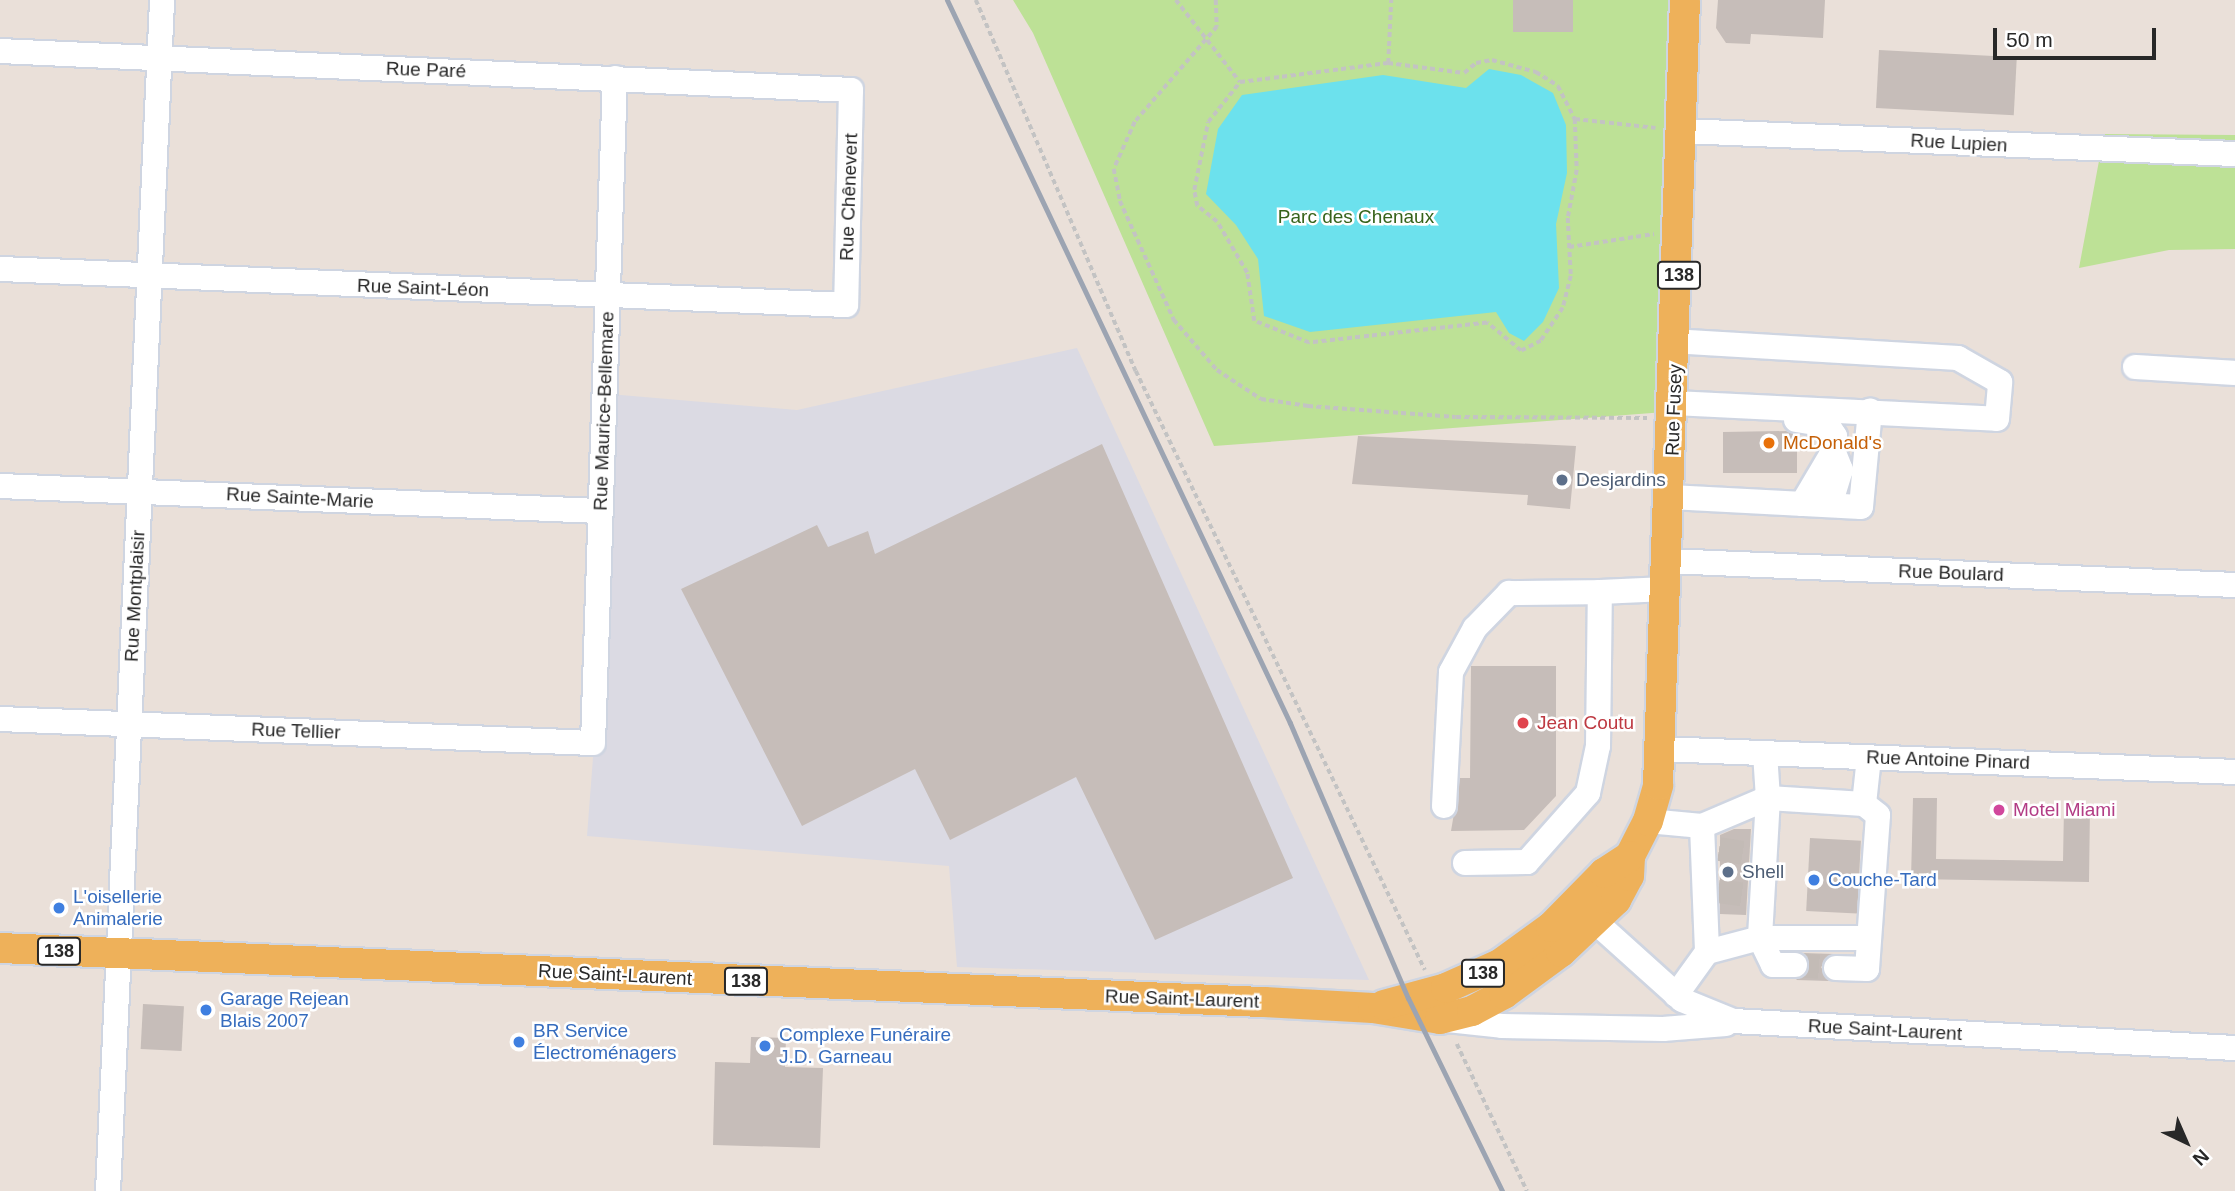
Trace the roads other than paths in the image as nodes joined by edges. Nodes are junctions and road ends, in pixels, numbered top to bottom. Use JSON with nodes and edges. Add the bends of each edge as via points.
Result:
{"nodes":[{"id":1,"x":162,"y":0,"type":"edge"},
{"id":2,"x":1685,"y":0,"type":"edge"},
{"id":3,"x":0,"y":51,"type":"edge"},
{"id":4,"x":158,"y":59,"type":"junction"},
{"id":5,"x":615,"y":78,"type":"junction"},
{"id":6,"x":852,"y":89,"type":"joint"},
{"id":7,"x":1683,"y":131,"type":"junction"},
{"id":8,"x":2235,"y":155,"type":"edge"},
{"id":9,"x":0,"y":269,"type":"edge"},
{"id":10,"x":151,"y":277,"type":"junction"},
{"id":11,"x":608,"y":295,"type":"junction"},
{"id":12,"x":846,"y":305,"type":"joint"},
{"id":13,"x":1676,"y":341,"type":"junction"},
{"id":14,"x":2136,"y":367,"type":"dead end"},
{"id":15,"x":2235,"y":373,"type":"edge"},
{"id":16,"x":1733,"y":405,"type":"junction"},
{"id":17,"x":1870,"y":410,"type":"junction"},
{"id":18,"x":1674,"y":411,"type":"junction"},
{"id":19,"x":1832,"y":448,"type":"junction"},
{"id":20,"x":0,"y":486,"type":"edge"},
{"id":21,"x":140,"y":492,"type":"junction"},
{"id":22,"x":1670,"y":497,"type":"junction"},
{"id":23,"x":1802,"y":504,"type":"junction"},
{"id":24,"x":1830,"y":505,"type":"junction"},
{"id":25,"x":600,"y":511,"type":"junction"},
{"id":26,"x":1667,"y":575,"type":"junction"},
{"id":27,"x":2235,"y":585,"type":"edge"},
{"id":28,"x":1600,"y":592,"type":"junction"},
{"id":29,"x":0,"y":719,"type":"edge"},
{"id":30,"x":129,"y":725,"type":"junction"},
{"id":31,"x":593,"y":743,"type":"joint"},
{"id":32,"x":1661,"y":749,"type":"junction"},
{"id":33,"x":1765,"y":753,"type":"junction"},
{"id":34,"x":1869,"y":757,"type":"junction"},
{"id":35,"x":2235,"y":772,"type":"edge"},
{"id":36,"x":1768,"y":797,"type":"junction"},
{"id":37,"x":1864,"y":804,"type":"junction"},
{"id":38,"x":1444,"y":806,"type":"dead end"},
{"id":39,"x":1648,"y":821,"type":"junction"},
{"id":40,"x":1708,"y":841,"type":"junction"},
{"id":41,"x":1465,"y":863,"type":"dead end"},
{"id":42,"x":1586,"y":913,"type":"junction"},
{"id":43,"x":1760,"y":938,"type":"junction"},
{"id":44,"x":1869,"y":938,"type":"junction"},
{"id":45,"x":0,"y":948,"type":"edge"},
{"id":46,"x":1707,"y":952,"type":"junction"},
{"id":47,"x":119,"y":953,"type":"junction"},
{"id":48,"x":1795,"y":965,"type":"tunnel mouth"},
{"id":49,"x":1836,"y":968,"type":"tunnel mouth"},
{"id":50,"x":1676,"y":995,"type":"junction"},
{"id":51,"x":1440,"y":1010,"type":"junction"},
{"id":52,"x":1745,"y":1023,"type":"junction"},
{"id":53,"x":2235,"y":1048,"type":"edge"},
{"id":54,"x":108,"y":1191,"type":"edge"}],
"edges":[{"from":1,"to":4,"type":"street","name":"Rue Montplaisir"},
{"from":2,"to":7,"type":"main road","name":"Rue Fusey","number":"138"},
{"from":3,"to":4,"type":"street","name":"Rue Paré"},
{"from":4,"to":5,"type":"street","name":"Rue Paré"},
{"from":4,"to":10,"type":"street","name":"Rue Montplaisir"},
{"from":5,"to":6,"type":"street","name":"Rue Paré"},
{"from":5,"to":11,"type":"street","name":"Rue Maurice-Bellemare"},
{"from":6,"to":12,"type":"street","name":"Rue Chênevert"},
{"from":7,"to":8,"type":"street","name":"Rue Lupien"},
{"from":7,"to":13,"type":"main road","name":"Rue Fusey","number":"138"},
{"from":9,"to":10,"type":"street","name":"Rue Saint-Léon"},
{"from":10,"to":11,"type":"street","name":"Rue Saint-Léon"},
{"from":10,"to":21,"type":"street","name":"Rue Montplaisir"},
{"from":11,"to":12,"type":"street","name":"Rue Saint-Léon"},
{"from":11,"to":25,"type":"street","name":"Rue Maurice-Bellemare"},
{"from":13,"to":17,"type":"street","via":[[1958,358],[2000,382],[1997,419]]},
{"from":13,"to":18,"type":"main road","name":"Rue Fusey","number":"138"},
{"from":14,"to":15,"type":"street"},
{"from":16,"to":17,"type":"street"},
{"from":16,"to":18,"type":"street"},
{"from":16,"to":19,"type":"street","via":[[1745,417],[1828,425],[1835,436]]},
{"from":17,"to":24,"type":"street","via":[[1861,507]]},
{"from":18,"to":22,"type":"main road","name":"Rue Fusey","number":"138"},
{"from":19,"to":23,"type":"street"},
{"from":19,"to":24,"type":"street","via":[[1841,470]]},
{"from":20,"to":21,"type":"street","name":"Rue Sainte-Marie"},
{"from":21,"to":25,"type":"street","name":"Rue Sainte-Marie"},
{"from":21,"to":30,"type":"street","name":"Rue Montplaisir"},
{"from":22,"to":23,"type":"street"},
{"from":22,"to":26,"type":"main road","name":"Rue Fusey","number":"138"},
{"from":23,"to":24,"type":"street"},
{"from":25,"to":31,"type":"street","name":"Rue Maurice-Bellemare"},
{"from":26,"to":27,"type":"street","name":"Rue Boulard"},
{"from":26,"to":28,"type":"street","name":"Rue Boulard"},
{"from":26,"to":32,"type":"main road","name":"Rue Fusey","number":"138"},
{"from":28,"to":38,"type":"street","name":"Rue Boulard","via":[[1509,593],[1475,628],[1451,672]]},
{"from":28,"to":41,"type":"street","via":[[1598,747],[1588,793],[1527,862]]},
{"from":29,"to":30,"type":"street","name":"Rue Tellier"},
{"from":30,"to":31,"type":"street","name":"Rue Tellier"},
{"from":30,"to":47,"type":"street","name":"Rue Montplaisir"},
{"from":32,"to":33,"type":"street","name":"Rue Antoine Pinard"},
{"from":32,"to":39,"type":"main road","name":"Rue Fusey","number":"138"},
{"from":33,"to":34,"type":"street","name":"Rue Antoine Pinard"},
{"from":33,"to":36,"type":"street"},
{"from":34,"to":35,"type":"street","name":"Rue Antoine Pinard"},
{"from":34,"to":37,"type":"street"},
{"from":36,"to":37,"type":"street"},
{"from":36,"to":40,"type":"street"},
{"from":36,"to":43,"type":"street","via":[[1759,856]]},
{"from":37,"to":44,"type":"street","via":[[1878,815]]},
{"from":39,"to":40,"type":"street"},
{"from":39,"to":42,"type":"main road","name":"Rue Fusey","number":"138","via":[[1630,856],[1604,873]]},
{"from":40,"to":46,"type":"street"},
{"from":42,"to":50,"type":"street","name":"Rue Saint-Laurent"},
{"from":42,"to":51,"type":"main road","name":"Rue Fusey","number":"138","via":[[1500,964]]},
{"from":43,"to":44,"type":"street"},
{"from":43,"to":46,"type":"street"},
{"from":43,"to":48,"type":"street","via":[[1773,965]]},
{"from":44,"to":49,"type":"street","via":[[1867,970]]},
{"from":45,"to":47,"type":"main road","name":"Rue Saint-Laurent","number":"138"},
{"from":46,"to":50,"type":"street"},
{"from":47,"to":51,"type":"main road","name":"Rue Saint-Laurent","number":"138"},
{"from":47,"to":54,"type":"street","name":"Rue Montplaisir"},
{"from":50,"to":52,"type":"street","name":"Rue Saint-Laurent","via":[[1700,1010]]},
{"from":51,"to":52,"type":"street","via":[[1502,1026],[1663,1028]]},
{"from":52,"to":53,"type":"street","name":"Rue Saint-Laurent"}]}
